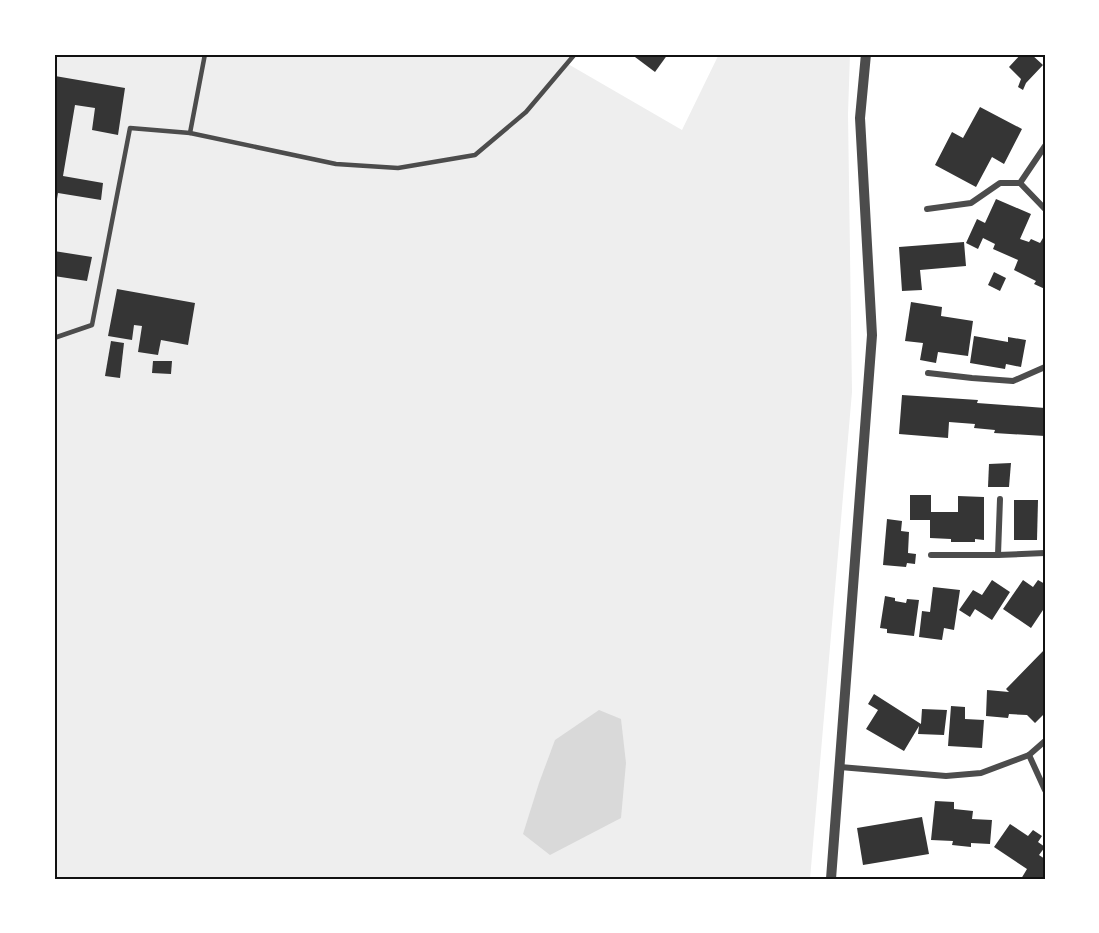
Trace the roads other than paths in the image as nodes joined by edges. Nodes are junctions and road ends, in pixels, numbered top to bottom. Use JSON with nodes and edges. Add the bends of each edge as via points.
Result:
{"nodes":[{"id":1,"x":206,"y":54,"type":"edge"},
{"id":2,"x":575,"y":54,"type":"edge"},
{"id":3,"x":867,"y":55,"type":"edge"},
{"id":4,"x":190,"y":133,"type":"junction"},
{"id":5,"x":1045,"y":146,"type":"edge"},
{"id":6,"x":1020,"y":183,"type":"junction"},
{"id":7,"x":927,"y":209,"type":"dead end"},
{"id":8,"x":1045,"y":209,"type":"edge"},
{"id":9,"x":54,"y":338,"type":"edge"},
{"id":10,"x":1045,"y":367,"type":"edge"},
{"id":11,"x":928,"y":373,"type":"dead end"},
{"id":12,"x":1000,"y":499,"type":"dead end"},
{"id":13,"x":1045,"y":553,"type":"edge"},
{"id":14,"x":931,"y":555,"type":"dead end"},
{"id":15,"x":998,"y":555,"type":"junction"},
{"id":16,"x":1045,"y":741,"type":"edge"},
{"id":17,"x":1029,"y":755,"type":"junction"},
{"id":18,"x":840,"y":767,"type":"junction"},
{"id":19,"x":1045,"y":790,"type":"edge"},
{"id":20,"x":831,"y":879,"type":"edge"}],
"edges":[{"from":1,"to":4,"type":"lane"},
{"from":2,"to":4,"type":"lane","via":[[526,112],[475,154],[398,168],[336,164]]},
{"from":3,"to":18,"type":"street","via":[[860,118],[872,335]]},
{"from":4,"to":9,"type":"lane","via":[[130,128],[92,325]]},
{"from":5,"to":6,"type":"street"},
{"from":6,"to":7,"type":"street","via":[[1000,183],[971,203]]},
{"from":6,"to":8,"type":"street"},
{"from":10,"to":11,"type":"street","via":[[1014,381]]},
{"from":12,"to":15,"type":"street"},
{"from":13,"to":15,"type":"street"},
{"from":14,"to":15,"type":"street"},
{"from":16,"to":17,"type":"street"},
{"from":17,"to":18,"type":"street","via":[[981,773],[946,776]]},
{"from":17,"to":19,"type":"street"},
{"from":18,"to":20,"type":"street"}]}
